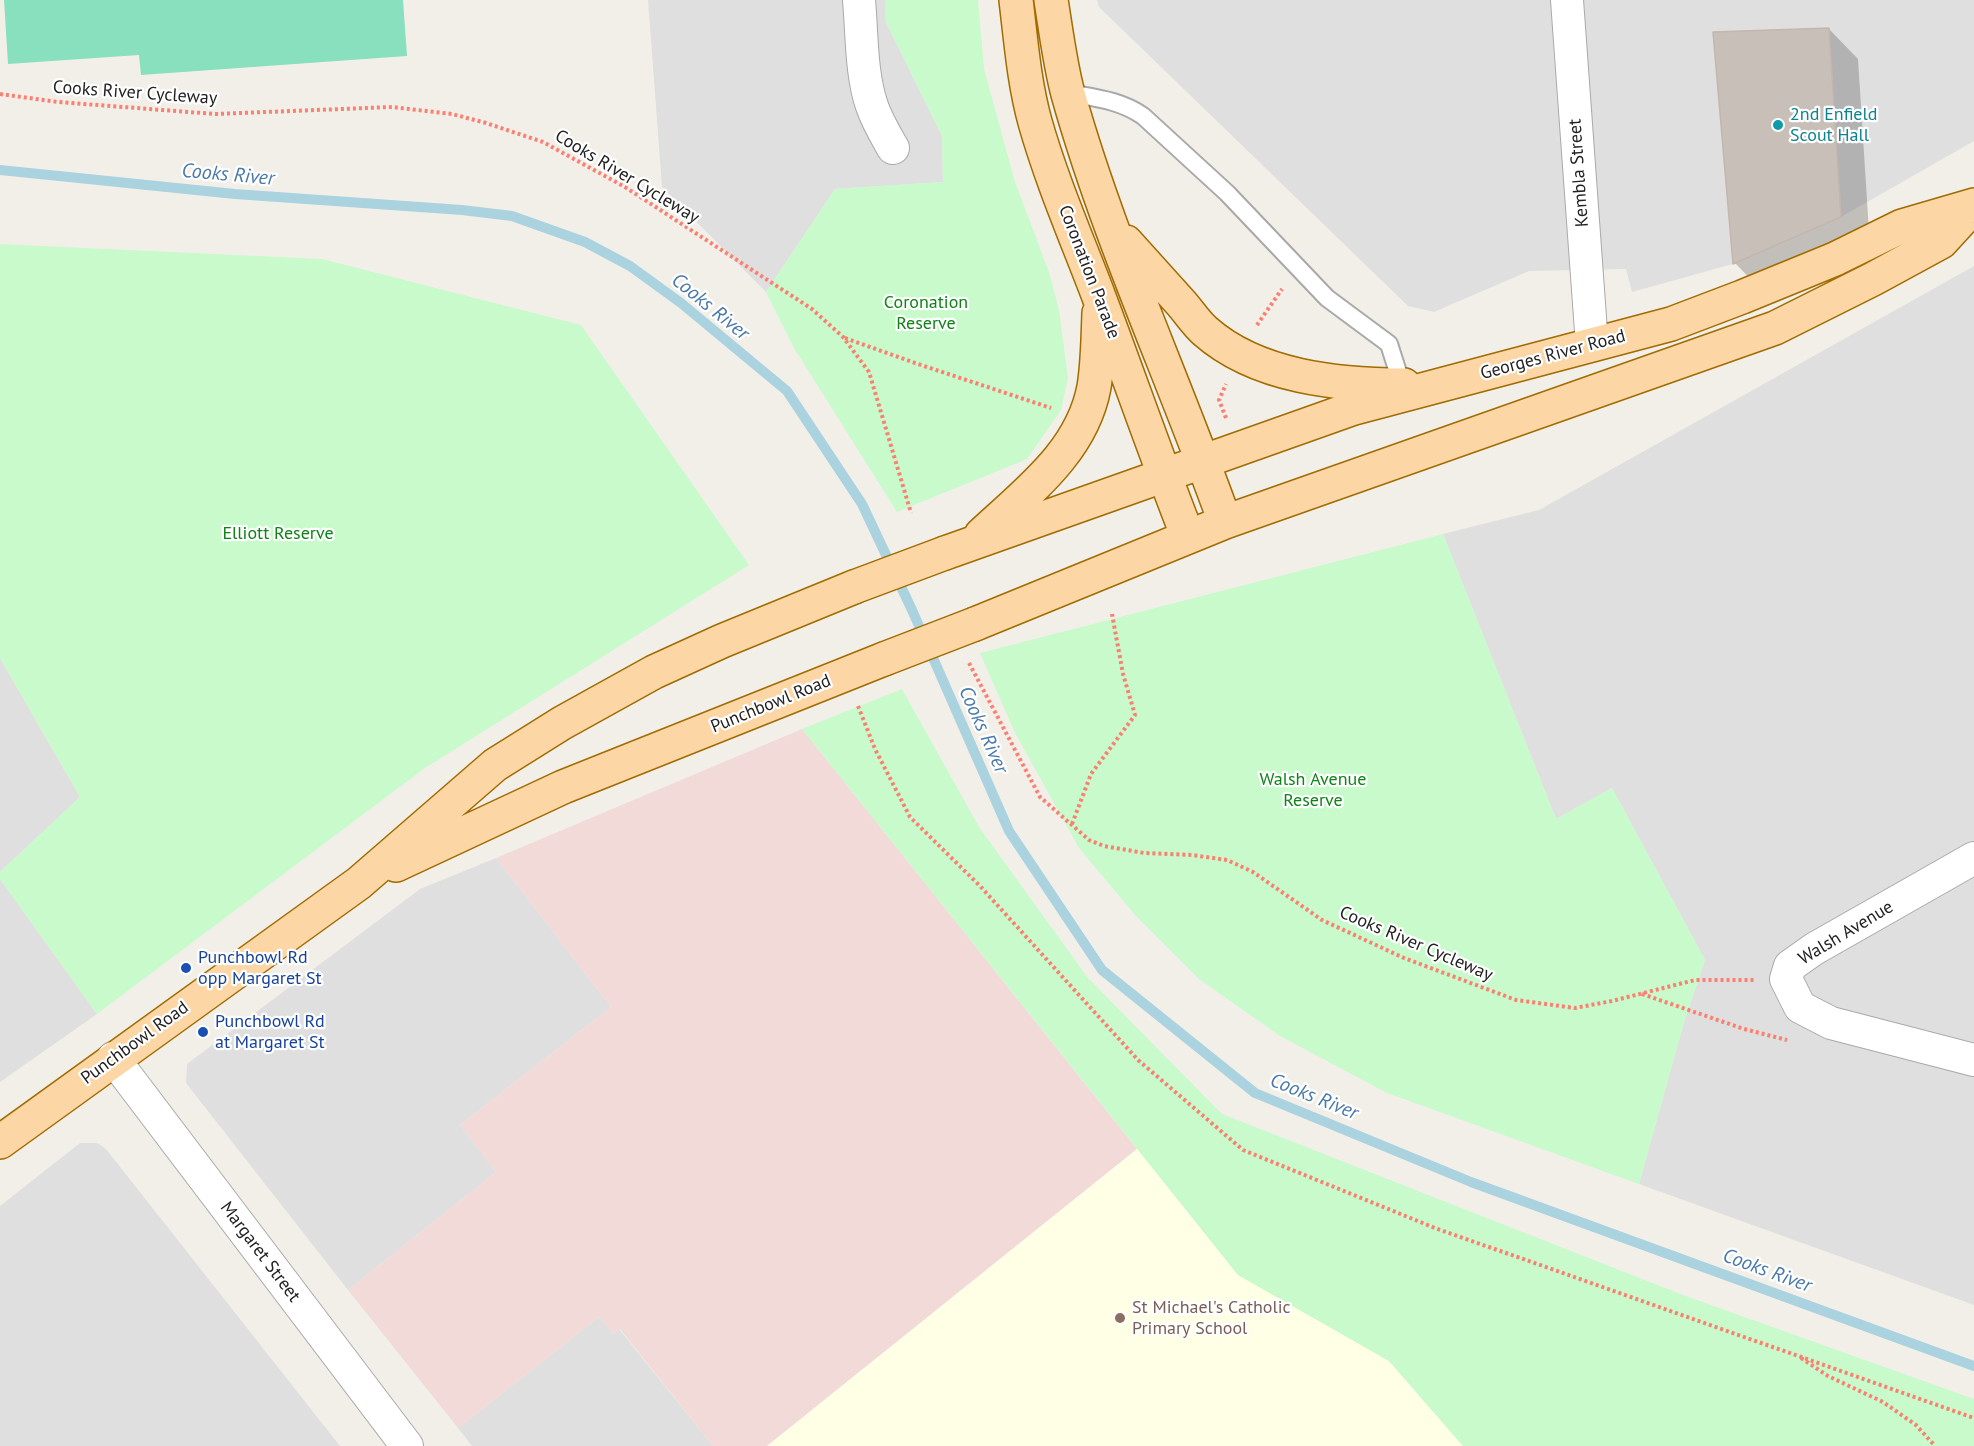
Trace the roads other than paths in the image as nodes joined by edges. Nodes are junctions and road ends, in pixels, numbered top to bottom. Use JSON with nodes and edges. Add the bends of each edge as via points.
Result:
{"nodes":[{"id":1,"x":860,"y":0,"type":"edge"},
{"id":2,"x":1016,"y":0,"type":"edge"},
{"id":3,"x":1051,"y":0,"type":"edge"},
{"id":4,"x":1567,"y":0,"type":"edge"},
{"id":5,"x":1068,"y":93,"type":"junction"},
{"id":6,"x":893,"y":148,"type":"dead end"},
{"id":7,"x":1974,"y":206,"type":"edge"},
{"id":8,"x":1111,"y":225,"type":"junction"},
{"id":9,"x":1099,"y":297,"type":"junction"},
{"id":10,"x":1592,"y":345,"type":"junction"},
{"id":11,"x":1451,"y":382,"type":"junction"},
{"id":12,"x":1402,"y":385,"type":"junction"},
{"id":13,"x":1203,"y":460,"type":"junction"},
{"id":14,"x":1164,"y":475,"type":"junction"},
{"id":15,"x":1126,"y":488,"type":"joint"},
{"id":16,"x":1225,"y":522,"type":"junction"},
{"id":17,"x":1188,"y":537,"type":"junction"},
{"id":18,"x":958,"y":549,"type":"junction"},
{"id":19,"x":1974,"y":858,"type":"edge"},
{"id":20,"x":359,"y":883,"type":"junction"},
{"id":21,"x":113,"y":1058,"type":"junction"},
{"id":22,"x":1974,"y":1060,"type":"edge"},
{"id":23,"x":0,"y":1142,"type":"edge"},
{"id":24,"x":407,"y":1446,"type":"edge"}],
"edges":[{"from":1,"to":6,"type":"street","via":[[866,82],[871,104]]},
{"from":2,"to":9,"type":"main road","name":"Coronation Parade","via":[[1024,70],[1035,120],[1050,173]]},
{"from":3,"to":5,"type":"main road","name":"Coronation Parade"},
{"from":4,"to":10,"type":"street","name":"Kembla Street"},
{"from":5,"to":8,"type":"main road","name":"Coronation Parade"},
{"from":5,"to":12,"type":"lane","via":[[1117,102],[1143,116],[1227,193],[1327,298],[1389,345]]},
{"from":7,"to":10,"type":"main road","name":"Georges River Road","via":[[1902,226],[1835,259],[1671,324]]},
{"from":7,"to":16,"type":"main road","name":"Georges River Road","via":[[1941,243],[1775,328]]},
{"from":8,"to":12,"type":"main road","via":[[1205,331],[1239,354],[1265,366],[1305,376]]},
{"from":8,"to":13,"type":"main road","name":"Coronation Parade"},
{"from":9,"to":14,"type":"main road","name":"Coronation Parade"},
{"from":9,"to":18,"type":"main road","via":[[1094,388],[1083,422],[1065,453],[1042,479]]},
{"from":10,"to":11,"type":"main road","name":"Georges River Road"},
{"from":11,"to":12,"type":"main road"},
{"from":11,"to":13,"type":"main road","name":"Georges River Road","via":[[1354,408]]},
{"from":13,"to":14,"type":"main road","name":"Georges River Road"},
{"from":13,"to":16,"type":"main road","name":"Coronation Parade"},
{"from":14,"to":15,"type":"main road","name":"Georges River Road"},
{"from":14,"to":17,"type":"main road","name":"Coronation Parade"},
{"from":15,"to":18,"type":"main road","name":"Punchbowl Road"},
{"from":16,"to":17,"type":"main road","name":"Georges River Road"},
{"from":17,"to":20,"type":"main road","name":"Punchbowl Road","bridge":true,"via":[[563,787]]},
{"from":18,"to":20,"type":"main road","name":"Punchbowl Road","bridge":true,"via":[[722,641],[654,672],[562,723],[495,765]]},
{"from":19,"to":22,"type":"street","name":"Walsh Avenue","via":[[1814,949],[1790,966],[1786,979],[1800,1007],[1831,1023]]},
{"from":20,"to":21,"type":"main road","name":"Punchbowl Road"},
{"from":21,"to":23,"type":"main road","name":"Punchbowl Road"},
{"from":21,"to":24,"type":"street","name":"Margaret Street"}]}
